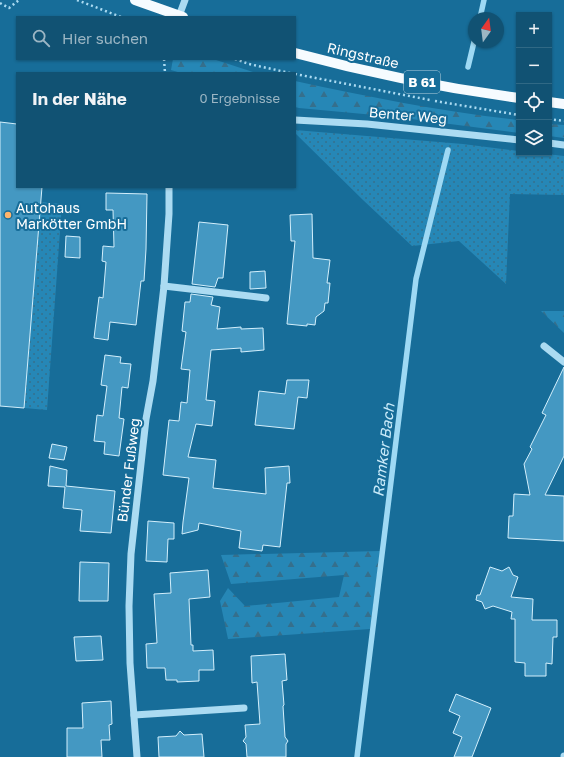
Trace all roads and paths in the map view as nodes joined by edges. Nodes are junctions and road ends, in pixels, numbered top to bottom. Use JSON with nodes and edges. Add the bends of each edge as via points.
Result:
{"nodes":[{"id":1,"x":19,"y":0,"type":"edge"},
{"id":2,"x":77,"y":0,"type":"edge"},
{"id":3,"x":135,"y":0,"type":"edge"},
{"id":4,"x":185,"y":0,"type":"edge"},
{"id":5,"x":0,"y":4,"type":"edge"},
{"id":6,"x":118,"y":16,"type":"edge"},
{"id":7,"x":181,"y":16,"type":"edge"},
{"id":8,"x":296,"y":53,"type":"edge"},
{"id":9,"x":164,"y":60,"type":"edge"},
{"id":10,"x":238,"y":60,"type":"edge"},
{"id":11,"x":165,"y":72,"type":"edge"},
{"id":12,"x":285,"y":72,"type":"edge"},
{"id":13,"x":516,"y":98,"type":"edge"},
{"id":14,"x":552,"y":102,"type":"edge"},
{"id":15,"x":564,"y":104,"type":"edge"},
{"id":16,"x":552,"y":119,"type":"edge"},
{"id":17,"x":296,"y":120,"type":"edge"},
{"id":18,"x":564,"y":121,"type":"edge"},
{"id":19,"x":516,"y":140,"type":"edge"},
{"id":20,"x":552,"y":143,"type":"edge"},
{"id":21,"x":564,"y":145,"type":"edge"},
{"id":22,"x":168,"y":188,"type":"edge"},
{"id":23,"x":164,"y":286,"type":"junction"},
{"id":24,"x":266,"y":298,"type":"dead end"},
{"id":25,"x":544,"y":346,"type":"dead end"},
{"id":26,"x":564,"y":362,"type":"edge"},
{"id":27,"x":244,"y":708,"type":"dead end"},
{"id":28,"x":134,"y":715,"type":"junction"},
{"id":29,"x":137,"y":757,"type":"edge"}],
"edges":[{"from":1,"to":5,"type":"path","via":[[9,8]]},
{"from":2,"to":6,"type":"path"},
{"from":3,"to":7,"type":"main road"},
{"from":4,"to":7,"type":"street"},
{"from":8,"to":13,"type":"main road","name":"Ringstraße","number":"B 61","via":[[368,71]]},
{"from":9,"to":11,"type":"path"},
{"from":10,"to":12,"type":"path"},
{"from":14,"to":15,"type":"main road"},
{"from":16,"to":18,"type":"path"},
{"from":17,"to":19,"type":"street","name":"Benter Weg","via":[[367,124]]},
{"from":20,"to":21,"type":"street"},
{"from":22,"to":23,"type":"street","name":"Bünder Fußweg","via":[[169,214]]},
{"from":23,"to":24,"type":"street"},
{"from":23,"to":28,"type":"street","name":"Bünder Fußweg","via":[[131,554],[130,663]]},
{"from":25,"to":26,"type":"street"},
{"from":27,"to":28,"type":"street"},
{"from":28,"to":29,"type":"street","name":"Bünder Fußweg"}]}
